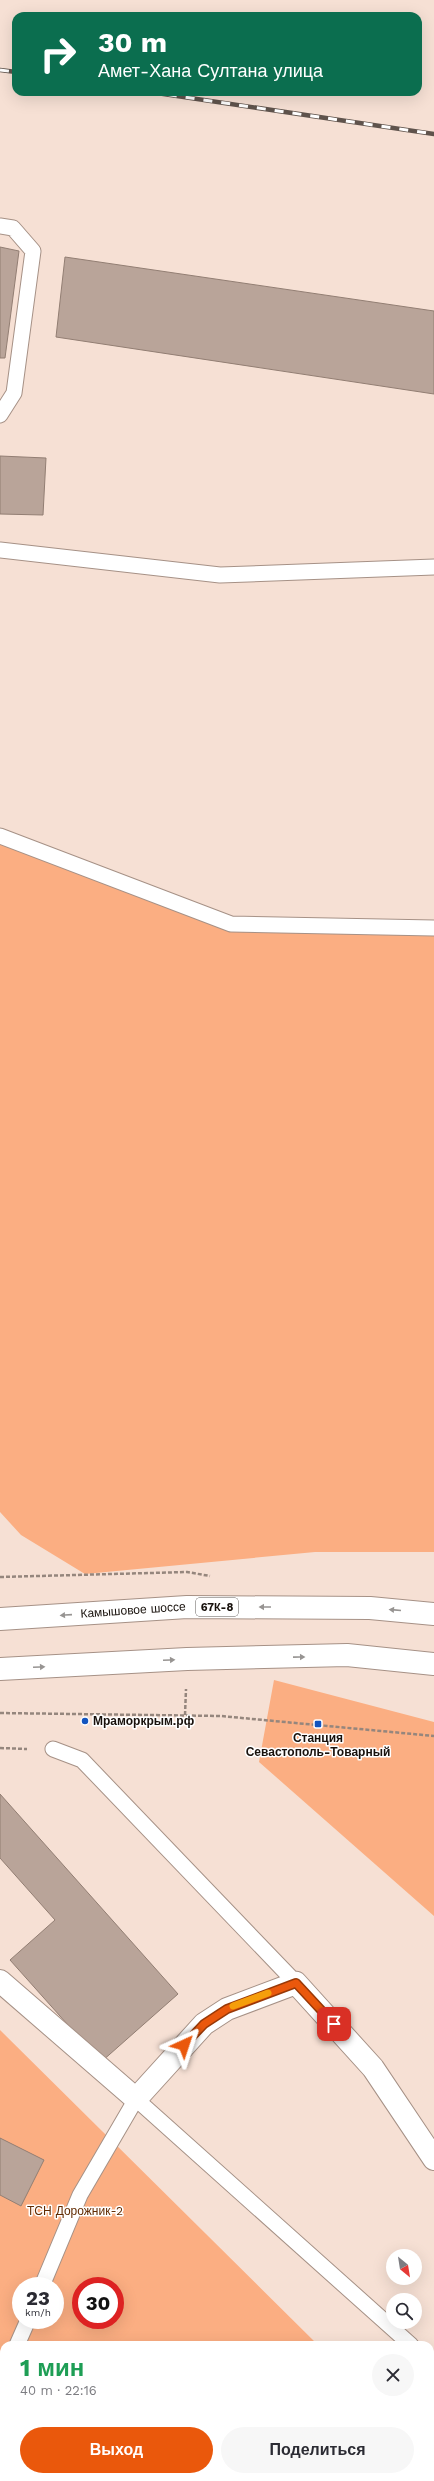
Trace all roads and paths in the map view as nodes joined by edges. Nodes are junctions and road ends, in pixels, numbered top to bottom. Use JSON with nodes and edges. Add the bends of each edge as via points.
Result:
{"nodes":[{"id":1,"x":0,"y":226,"type":"edge"},
{"id":2,"x":0,"y":415,"type":"edge"},
{"id":3,"x":0,"y":550,"type":"edge"},
{"id":4,"x":434,"y":567,"type":"edge"},
{"id":5,"x":0,"y":836,"type":"edge"},
{"id":6,"x":434,"y":928,"type":"edge"},
{"id":7,"x":434,"y":1614,"type":"edge"},
{"id":8,"x":0,"y":1619,"type":"edge"},
{"id":9,"x":434,"y":1664,"type":"edge"},
{"id":10,"x":0,"y":1669,"type":"edge"},
{"id":11,"x":0,"y":1713,"type":"edge"},
{"id":12,"x":434,"y":1736,"type":"edge"},
{"id":13,"x":53,"y":1749,"type":"dead end"},
{"id":14,"x":0,"y":1981,"type":"edge"},
{"id":15,"x":296,"y":1983,"type":"junction"},
{"id":16,"x":136,"y":2098,"type":"junction"},
{"id":17,"x":434,"y":2159,"type":"edge"},
{"id":18,"x":46,"y":2277,"type":"edge"},
{"id":19,"x":24,"y":2329,"type":"edge"},
{"id":20,"x":20,"y":2341,"type":"edge"},
{"id":21,"x":407,"y":2341,"type":"edge"}],
"edges":[{"from":1,"to":2,"type":"lane","via":[[14,228],[33,251],[14,393]]},
{"from":3,"to":4,"type":"lane","via":[[220,575]]},
{"from":5,"to":6,"type":"lane","via":[[231,924]]},
{"from":7,"to":8,"type":"main road","name":"Камышовое шоссе","number":"67К-8","one_way":true,"via":[[370,1608],[186,1607]]},
{"from":10,"to":9,"type":"main road","one_way":true,"via":[[187,1659],[347,1656]]},
{"from":11,"to":12,"type":"path","via":[[221,1716]]},
{"from":13,"to":15,"type":"lane","via":[[82,1760]]},
{"from":14,"to":16,"type":"main road"},
{"from":15,"to":16,"type":"main road","via":[[227,2009],[204,2024]]},
{"from":15,"to":17,"type":"main road","via":[[373,2068]]},
{"from":16,"to":18,"type":"lane","via":[[80,2195]]},
{"from":16,"to":21,"type":"lane"},
{"from":19,"to":20,"type":"lane"}]}
